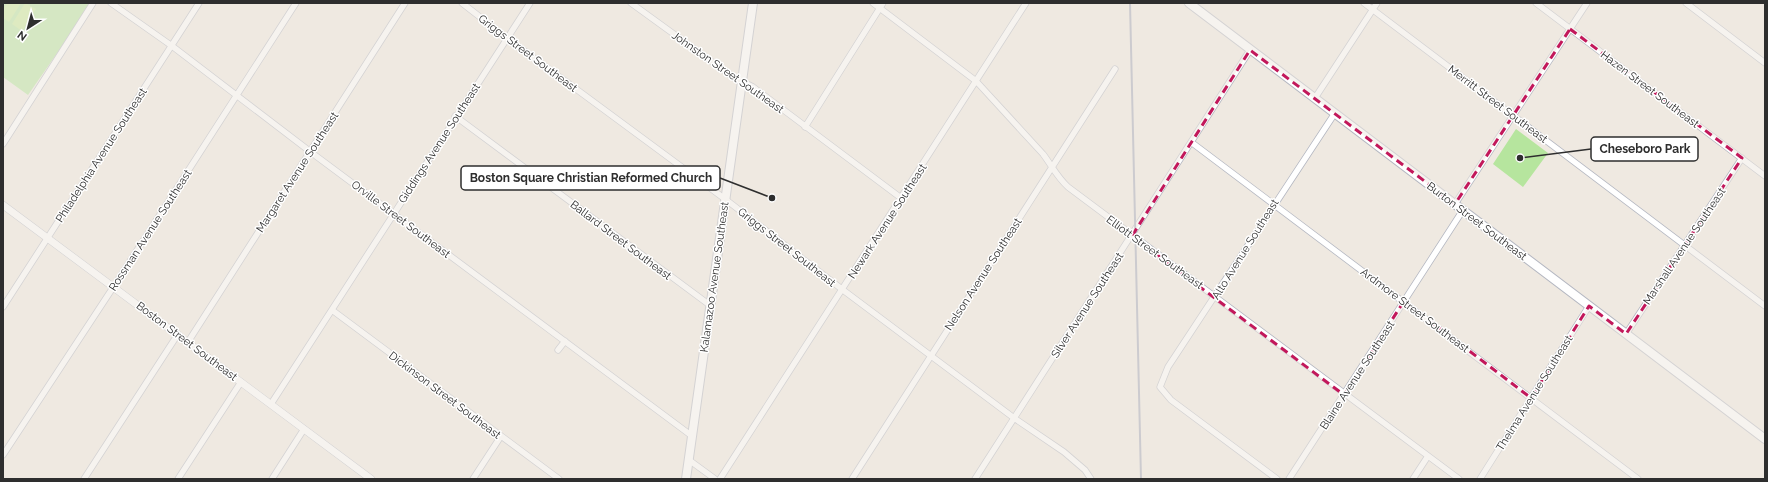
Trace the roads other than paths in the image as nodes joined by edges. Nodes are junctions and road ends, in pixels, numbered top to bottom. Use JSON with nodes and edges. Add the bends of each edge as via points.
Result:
{"nodes":[{"id":1,"x":93,"y":3,"type":"edge"},
{"id":2,"x":111,"y":3,"type":"edge"},
{"id":3,"x":199,"y":3,"type":"edge"},
{"id":4,"x":296,"y":3,"type":"edge"},
{"id":5,"x":405,"y":3,"type":"edge"},
{"id":6,"x":462,"y":3,"type":"edge"},
{"id":7,"x":530,"y":3,"type":"edge"},
{"id":8,"x":631,"y":3,"type":"edge"},
{"id":9,"x":753,"y":3,"type":"edge"},
{"id":10,"x":873,"y":3,"type":"edge"},
{"id":11,"x":883,"y":3,"type":"edge"},
{"id":12,"x":1026,"y":3,"type":"edge"},
{"id":13,"x":1188,"y":3,"type":"edge"},
{"id":14,"x":1364,"y":3,"type":"edge"},
{"id":15,"x":1377,"y":3,"type":"edge"},
{"id":16,"x":1536,"y":3,"type":"edge"},
{"id":17,"x":1587,"y":3,"type":"edge"},
{"id":18,"x":1686,"y":3,"type":"edge"},
{"id":19,"x":880,"y":9,"type":"junction"},
{"id":20,"x":1373,"y":10,"type":"junction"},
{"id":21,"x":1570,"y":29,"type":"junction"},
{"id":22,"x":507,"y":38,"type":"junction"},
{"id":23,"x":172,"y":46,"type":"junction"},
{"id":24,"x":1250,"y":50,"type":"junction"},
{"id":25,"x":1765,"y":63,"type":"edge"},
{"id":26,"x":1114,"y":69,"type":"dead end"},
{"id":27,"x":742,"y":81,"type":"junction"},
{"id":28,"x":976,"y":81,"type":"junction"},
{"id":29,"x":236,"y":96,"type":"junction"},
{"id":30,"x":1315,"y":98,"type":"junction"},
{"id":31,"x":1334,"y":113,"type":"junction"},
{"id":32,"x":455,"y":116,"type":"junction"},
{"id":33,"x":1513,"y":116,"type":"junction"},
{"id":34,"x":805,"y":127,"type":"junction"},
{"id":35,"x":1191,"y":142,"type":"junction"},
{"id":36,"x":3,"y":144,"type":"edge"},
{"id":37,"x":310,"y":151,"type":"junction"},
{"id":38,"x":1742,"y":158,"type":"junction"},
{"id":39,"x":1052,"y":166,"type":"junction"},
{"id":40,"x":1765,"y":176,"type":"edge"},
{"id":41,"x":725,"y":198,"type":"junction"},
{"id":42,"x":901,"y":198,"type":"junction"},
{"id":43,"x":1274,"y":204,"type":"junction"},
{"id":44,"x":1455,"y":204,"type":"junction"},
{"id":45,"x":3,"y":205,"type":"edge"},
{"id":46,"x":1462,"y":210,"type":"junction"},
{"id":47,"x":394,"y":214,"type":"junction"},
{"id":48,"x":1132,"y":236,"type":"junction"},
{"id":49,"x":48,"y":238,"type":"junction"},
{"id":50,"x":1684,"y":245,"type":"junction"},
{"id":51,"x":114,"y":286,"type":"junction"},
{"id":52,"x":843,"y":290,"type":"junction"},
{"id":53,"x":1216,"y":297,"type":"junction"},
{"id":54,"x":1404,"y":301,"type":"junction"},
{"id":55,"x":711,"y":306,"type":"junction"},
{"id":56,"x":1589,"y":306,"type":"junction"},
{"id":57,"x":1765,"y":306,"type":"edge"},
{"id":58,"x":3,"y":307,"type":"edge"},
{"id":59,"x":332,"y":310,"type":"junction"},
{"id":60,"x":178,"y":334,"type":"junction"},
{"id":61,"x":1626,"y":334,"type":"junction"},
{"id":62,"x":565,"y":341,"type":"junction"},
{"id":63,"x":188,"y":342,"type":"junction"},
{"id":64,"x":558,"y":350,"type":"dead end"},
{"id":65,"x":932,"y":355,"type":"junction"},
{"id":66,"x":241,"y":382,"type":"junction"},
{"id":67,"x":1344,"y":395,"type":"junction"},
{"id":68,"x":1531,"y":398,"type":"junction"},
{"id":69,"x":271,"y":404,"type":"junction"},
{"id":70,"x":1014,"y":418,"type":"junction"},
{"id":71,"x":304,"y":429,"type":"junction"},
{"id":72,"x":501,"y":436,"type":"junction"},
{"id":73,"x":692,"y":436,"type":"junction"},
{"id":74,"x":1765,"y":439,"type":"edge"},
{"id":75,"x":3,"y":455,"type":"edge"},
{"id":76,"x":1428,"y":456,"type":"junction"},
{"id":77,"x":689,"y":460,"type":"junction"},
{"id":78,"x":368,"y":478,"type":"edge"},
{"id":79,"x":84,"y":479,"type":"edge"},
{"id":80,"x":178,"y":479,"type":"edge"},
{"id":81,"x":272,"y":479,"type":"edge"},
{"id":82,"x":473,"y":479,"type":"edge"},
{"id":83,"x":559,"y":479,"type":"edge"},
{"id":84,"x":686,"y":479,"type":"edge"},
{"id":85,"x":715,"y":479,"type":"edge"},
{"id":86,"x":720,"y":479,"type":"edge"},
{"id":87,"x":852,"y":479,"type":"edge"},
{"id":88,"x":975,"y":479,"type":"edge"},
{"id":89,"x":1091,"y":479,"type":"edge"},
{"id":90,"x":1277,"y":479,"type":"edge"},
{"id":91,"x":1290,"y":479,"type":"edge"},
{"id":92,"x":1413,"y":479,"type":"edge"},
{"id":93,"x":1459,"y":479,"type":"edge"},
{"id":94,"x":1480,"y":479,"type":"edge"},
{"id":95,"x":1638,"y":479,"type":"edge"}],
"edges":[{"from":1,"to":36,"type":"street"},
{"from":2,"to":23,"type":"street","name":"Orville Street Southeast"},
{"from":3,"to":23,"type":"street","name":"Philadelphia Avenue Southeast"},
{"from":4,"to":29,"type":"street","name":"Rossman Avenue Southeast"},
{"from":5,"to":37,"type":"street","name":"Margaret Avenue Southeast"},
{"from":6,"to":22,"type":"street","name":"Griggs Street Southeast"},
{"from":7,"to":22,"type":"street","name":"Giddings Avenue Southeast"},
{"from":8,"to":27,"type":"street","name":"Johnston Street Southeast","via":[[711,62]]},
{"from":9,"to":27,"type":"main road","name":"Kalamazoo Avenue Southeast"},
{"from":10,"to":19,"type":"street","name":"Elliott Street Southeast"},
{"from":11,"to":19,"type":"street"},
{"from":12,"to":28,"type":"street","name":"Newark Avenue Southeast"},
{"from":13,"to":24,"type":"main road","name":"Burton Street Southeast"},
{"from":14,"to":20,"type":"street","name":"Merritt Street Southeast"},
{"from":15,"to":20,"type":"street"},
{"from":16,"to":21,"type":"street","name":"Hazen Street Southeast"},
{"from":17,"to":21,"type":"street"},
{"from":18,"to":25,"type":"street"},
{"from":19,"to":28,"type":"street","name":"Elliott Street Southeast"},
{"from":19,"to":34,"type":"street"},
{"from":20,"to":30,"type":"street"},
{"from":20,"to":33,"type":"street","name":"Merritt Street Southeast"},
{"from":21,"to":33,"type":"street"},
{"from":21,"to":38,"type":"street","name":"Hazen Street Southeast"},
{"from":22,"to":32,"type":"street","name":"Giddings Avenue Southeast"},
{"from":22,"to":41,"type":"street","name":"Griggs Street Southeast"},
{"from":23,"to":29,"type":"street","name":"Orville Street Southeast"},
{"from":23,"to":49,"type":"street","name":"Philadelphia Avenue Southeast"},
{"from":24,"to":30,"type":"main road","name":"Burton Street Southeast"},
{"from":24,"to":35,"type":"street","name":"Silver Avenue Southeast"},
{"from":26,"to":39,"type":"street","name":"Nelson Avenue Southeast"},
{"from":27,"to":34,"type":"street","name":"Johnston Street Southeast"},
{"from":27,"to":41,"type":"main road","name":"Kalamazoo Avenue Southeast"},
{"from":28,"to":39,"type":"street","name":"Elliott Street Southeast"},
{"from":28,"to":42,"type":"street","name":"Newark Avenue Southeast"},
{"from":29,"to":37,"type":"street","name":"Orville Street Southeast"},
{"from":29,"to":51,"type":"street","name":"Rossman Avenue Southeast"},
{"from":30,"to":31,"type":"main road","name":"Burton Street Southeast"},
{"from":31,"to":43,"type":"street","name":"Alto Avenue Southeast"},
{"from":31,"to":44,"type":"main road","name":"Burton Street Southeast"},
{"from":32,"to":47,"type":"street","name":"Giddings Avenue Southeast"},
{"from":32,"to":55,"type":"street","name":"Ballard Street Southeast"},
{"from":33,"to":44,"type":"street"},
{"from":33,"to":50,"type":"street","name":"Merritt Street Southeast"},
{"from":34,"to":42,"type":"street","name":"Johnston Street Southeast"},
{"from":35,"to":43,"type":"street","name":"Ardmore Street Southeast"},
{"from":35,"to":48,"type":"street","name":"Silver Avenue Southeast"},
{"from":37,"to":47,"type":"street","name":"Orville Street Southeast"},
{"from":37,"to":63,"type":"street","name":"Margaret Avenue Southeast"},
{"from":38,"to":40,"type":"street","name":"Hazen Street Southeast"},
{"from":38,"to":50,"type":"street","name":"Marshall Avenue Southeast"},
{"from":39,"to":48,"type":"street","name":"Elliott Street Southeast","via":[[1058,178],[1068,187]]},
{"from":39,"to":65,"type":"street","name":"Nelson Avenue Southeast"},
{"from":41,"to":52,"type":"street","name":"Griggs Street Southeast"},
{"from":41,"to":55,"type":"main road","name":"Kalamazoo Avenue Southeast"},
{"from":42,"to":52,"type":"street","name":"Newark Avenue Southeast"},
{"from":43,"to":53,"type":"street","name":"Alto Avenue Southeast"},
{"from":43,"to":54,"type":"street","name":"Ardmore Street Southeast"},
{"from":44,"to":46,"type":"main road","name":"Burton Street Southeast"},
{"from":45,"to":49,"type":"street","name":"Boston Street Southeast"},
{"from":46,"to":54,"type":"street","name":"Blaine Avenue Southeast"},
{"from":46,"to":56,"type":"main road","name":"Burton Street Southeast"},
{"from":47,"to":59,"type":"street","name":"Giddings Avenue Southeast"},
{"from":47,"to":62,"type":"street","name":"Orville Street Southeast"},
{"from":48,"to":53,"type":"street","name":"Elliott Street Southeast"},
{"from":48,"to":70,"type":"street","name":"Silver Avenue Southeast"},
{"from":49,"to":51,"type":"street","name":"Boston Street Southeast"},
{"from":49,"to":58,"type":"street","name":"Philadelphia Avenue Southeast"},
{"from":50,"to":57,"type":"street","name":"Merritt Street Southeast"},
{"from":50,"to":61,"type":"street","name":"Marshall Avenue Southeast"},
{"from":51,"to":60,"type":"street","name":"Boston Street Southeast"},
{"from":51,"to":75,"type":"street","name":"Rossman Avenue Southeast"},
{"from":52,"to":65,"type":"street","name":"Griggs Street Southeast"},
{"from":52,"to":86,"type":"street","name":"Newark Avenue Southeast"},
{"from":53,"to":67,"type":"street","name":"Elliott Street Southeast"},
{"from":53,"to":90,"type":"street","name":"Alto Avenue Southeast","via":[[1168,367],[1160,387],[1171,400]]},
{"from":54,"to":67,"type":"street","name":"Blaine Avenue Southeast"},
{"from":54,"to":68,"type":"street","name":"Ardmore Street Southeast"},
{"from":55,"to":73,"type":"main road","name":"Kalamazoo Avenue Southeast"},
{"from":56,"to":61,"type":"main road","name":"Burton Street Southeast"},
{"from":56,"to":68,"type":"street","name":"Thelma Avenue Southeast"},
{"from":59,"to":69,"type":"street","name":"Giddings Avenue Southeast"},
{"from":59,"to":72,"type":"street","name":"Dickinson Street Southeast"},
{"from":60,"to":63,"type":"street","name":"Boston Street Southeast"},
{"from":60,"to":79,"type":"street"},
{"from":61,"to":74,"type":"main road","name":"Burton Street Southeast"},
{"from":62,"to":64,"type":"street"},
{"from":62,"to":73,"type":"street","name":"Orville Street Southeast"},
{"from":63,"to":66,"type":"street","name":"Boston Street Southeast"},
{"from":65,"to":70,"type":"street","name":"Griggs Street Southeast"},
{"from":65,"to":87,"type":"street","name":"Nelson Avenue Southeast"},
{"from":66,"to":69,"type":"street","name":"Boston Street Southeast"},
{"from":66,"to":80,"type":"street"},
{"from":67,"to":76,"type":"street","name":"Elliott Street Southeast"},
{"from":67,"to":91,"type":"street","name":"Blaine Avenue Southeast"},
{"from":68,"to":94,"type":"street","name":"Thelma Avenue Southeast"},
{"from":68,"to":95,"type":"street","name":"Ardmore Street Southeast"},
{"from":69,"to":71,"type":"street","name":"Boston Street Southeast"},
{"from":70,"to":88,"type":"street","name":"Silver Avenue Southeast"},
{"from":70,"to":89,"type":"street","name":"Griggs Street Southeast","via":[[1064,452],[1085,470]]},
{"from":71,"to":78,"type":"street","name":"Boston Street Southeast"},
{"from":71,"to":81,"type":"street"},
{"from":72,"to":82,"type":"street"},
{"from":72,"to":83,"type":"street","name":"Dickinson Street Southeast"},
{"from":73,"to":77,"type":"main road","name":"Kalamazoo Avenue Southeast"},
{"from":76,"to":92,"type":"street"},
{"from":76,"to":93,"type":"street","name":"Elliott Street Southeast"},
{"from":77,"to":84,"type":"main road","name":"Kalamazoo Avenue Southeast"},
{"from":77,"to":85,"type":"street"}]}
